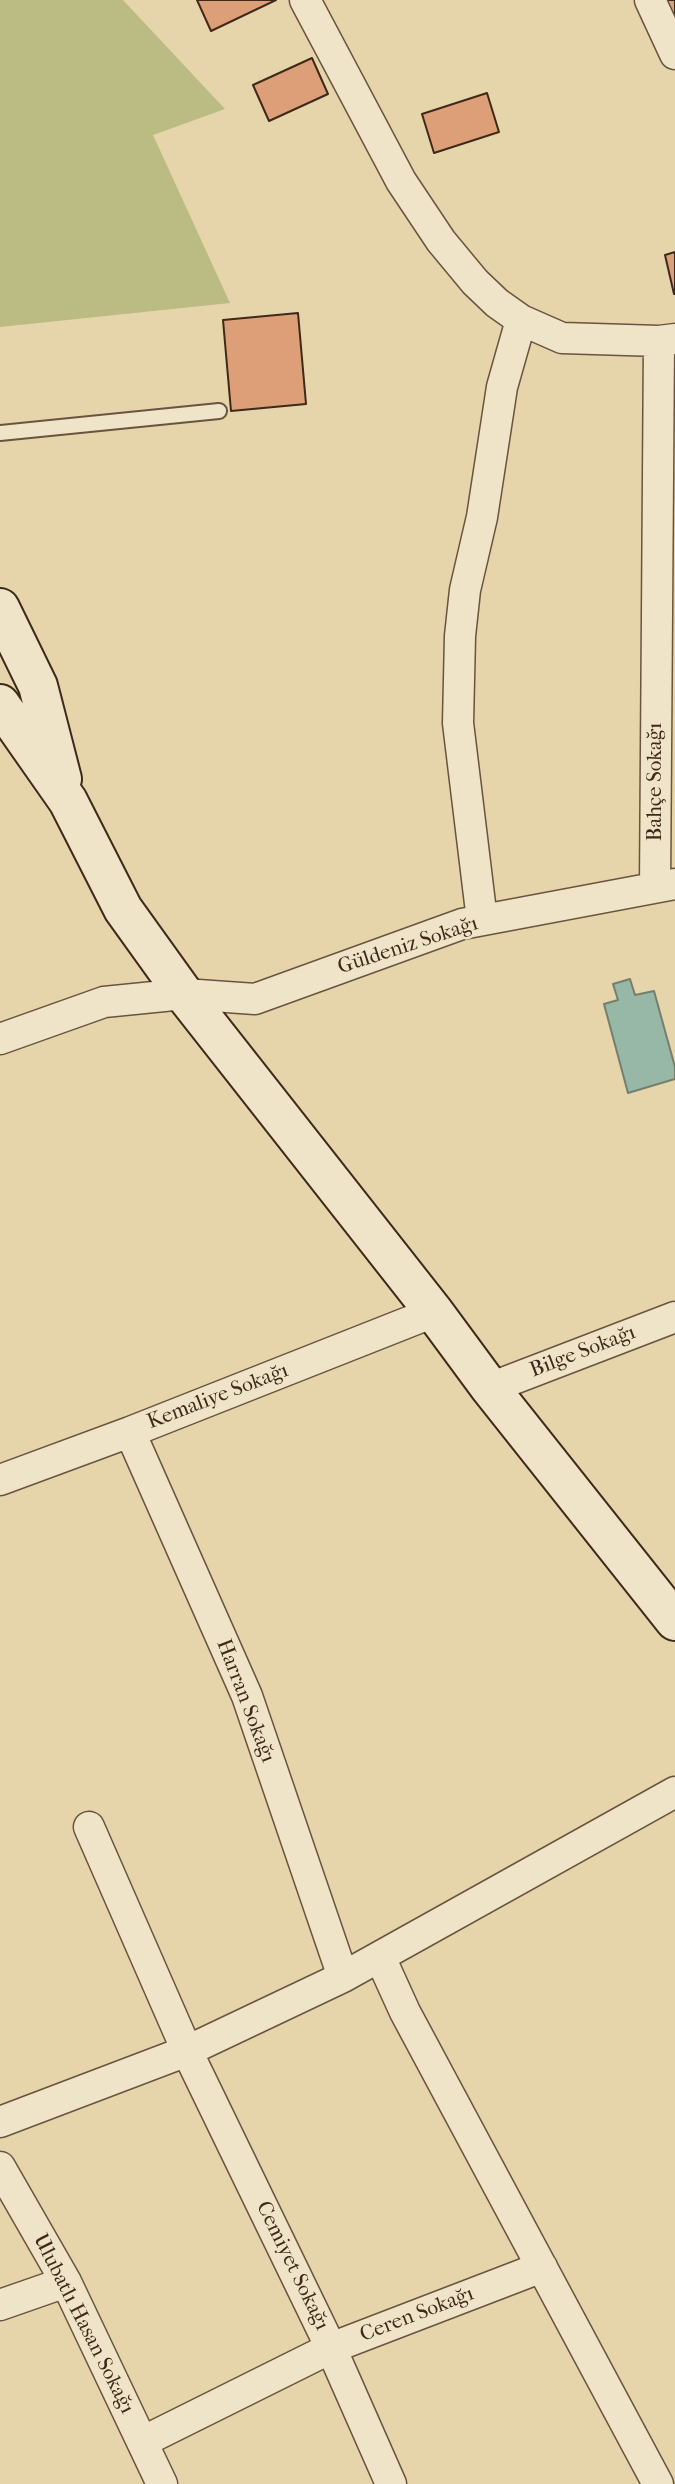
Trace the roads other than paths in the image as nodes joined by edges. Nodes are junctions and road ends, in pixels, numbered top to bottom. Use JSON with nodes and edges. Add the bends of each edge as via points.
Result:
{"nodes":[{"id":1,"x":305,"y":0,"type":"edge"},
{"id":2,"x":650,"y":0,"type":"edge"},
{"id":3,"x":675,"y":54,"type":"edge"},
{"id":4,"x":521,"y":320,"type":"junction"},
{"id":5,"x":667,"y":340,"type":"edge"},
{"id":6,"x":219,"y":411,"type":"dead end"},
{"id":7,"x":0,"y":433,"type":"edge"},
{"id":8,"x":0,"y":608,"type":"edge"},
{"id":9,"x":0,"y":705,"type":"edge"},
{"id":10,"x":68,"y":801,"type":"junction"},
{"id":11,"x":665,"y":885,"type":"edge"},
{"id":12,"x":482,"y":920,"type":"junction"},
{"id":13,"x":184,"y":994,"type":"junction"},
{"id":14,"x":0,"y":1039,"type":"edge"},
{"id":15,"x":434,"y":1312,"type":"junction"},
{"id":16,"x":675,"y":1317,"type":"edge"},
{"id":17,"x":490,"y":1388,"type":"junction"},
{"id":18,"x":130,"y":1432,"type":"junction"},
{"id":19,"x":0,"y":1480,"type":"edge"},
{"id":20,"x":675,"y":1621,"type":"edge"},
{"id":21,"x":675,"y":1792,"type":"edge"},
{"id":22,"x":89,"y":1827,"type":"dead end"},
{"id":23,"x":380,"y":1957,"type":"junction"},
{"id":24,"x":343,"y":1977,"type":"junction"},
{"id":25,"x":187,"y":2051,"type":"junction"},
{"id":26,"x":0,"y":2122,"type":"edge"},
{"id":27,"x":0,"y":2167,"type":"edge"},
{"id":28,"x":542,"y":2267,"type":"junction"},
{"id":29,"x":66,"y":2282,"type":"junction"},
{"id":30,"x":0,"y":2305,"type":"edge"},
{"id":31,"x":331,"y":2347,"type":"junction"},
{"id":32,"x":142,"y":2442,"type":"junction"},
{"id":33,"x":162,"y":2484,"type":"edge"},
{"id":34,"x":391,"y":2484,"type":"edge"},
{"id":35,"x":658,"y":2484,"type":"edge"}],
"edges":[{"from":1,"to":4,"type":"street","via":[[421,213],[475,282]]},
{"from":2,"to":3,"type":"street"},
{"from":4,"to":5,"type":"street","via":[[562,338]]},
{"from":4,"to":12,"type":"street","via":[[502,387],[460,636],[458,723]]},
{"from":5,"to":11,"type":"street","name":"Bahçe Sokağı"},
{"from":6,"to":7,"type":"lane"},
{"from":8,"to":10,"type":"main road","via":[[38,686]]},
{"from":9,"to":10,"type":"main road"},
{"from":10,"to":13,"type":"main road","via":[[123,909]]},
{"from":11,"to":12,"type":"street","name":"Güldeniz Sokağı"},
{"from":12,"to":13,"type":"street","name":"Güldeniz Sokağı","via":[[255,999]]},
{"from":13,"to":14,"type":"street","name":"Güldeniz Sokağı","via":[[104,1002]]},
{"from":13,"to":15,"type":"main road"},
{"from":15,"to":17,"type":"main road"},
{"from":15,"to":18,"type":"street","name":"Kemaliye Sokağı"},
{"from":16,"to":17,"type":"street","name":"Bilge Sokağı"},
{"from":17,"to":20,"type":"main road"},
{"from":18,"to":19,"type":"street","name":"Kemaliye Sokağı"},
{"from":18,"to":24,"type":"street","name":"Harran Sokağı","via":[[247,1696]]},
{"from":21,"to":23,"type":"street"},
{"from":22,"to":25,"type":"street","name":"Cemiyet Sokağı"},
{"from":23,"to":24,"type":"street"},
{"from":23,"to":28,"type":"street"},
{"from":24,"to":25,"type":"street"},
{"from":25,"to":26,"type":"street"},
{"from":25,"to":31,"type":"street","name":"Cemiyet Sokağı"},
{"from":27,"to":29,"type":"street","name":"Ulubatlı Hasan Sokağı"},
{"from":28,"to":31,"type":"street","name":"Ceren Sokağı"},
{"from":28,"to":35,"type":"street"},
{"from":29,"to":30,"type":"street"},
{"from":29,"to":32,"type":"street","name":"Ulubatlı Hasan Sokağı"},
{"from":31,"to":32,"type":"street","name":"Ceren Sokağı"},
{"from":31,"to":34,"type":"street","name":"Cemiyet Sokağı"},
{"from":32,"to":33,"type":"street","name":"Ulubatlı Hasan Sokağı"}]}
